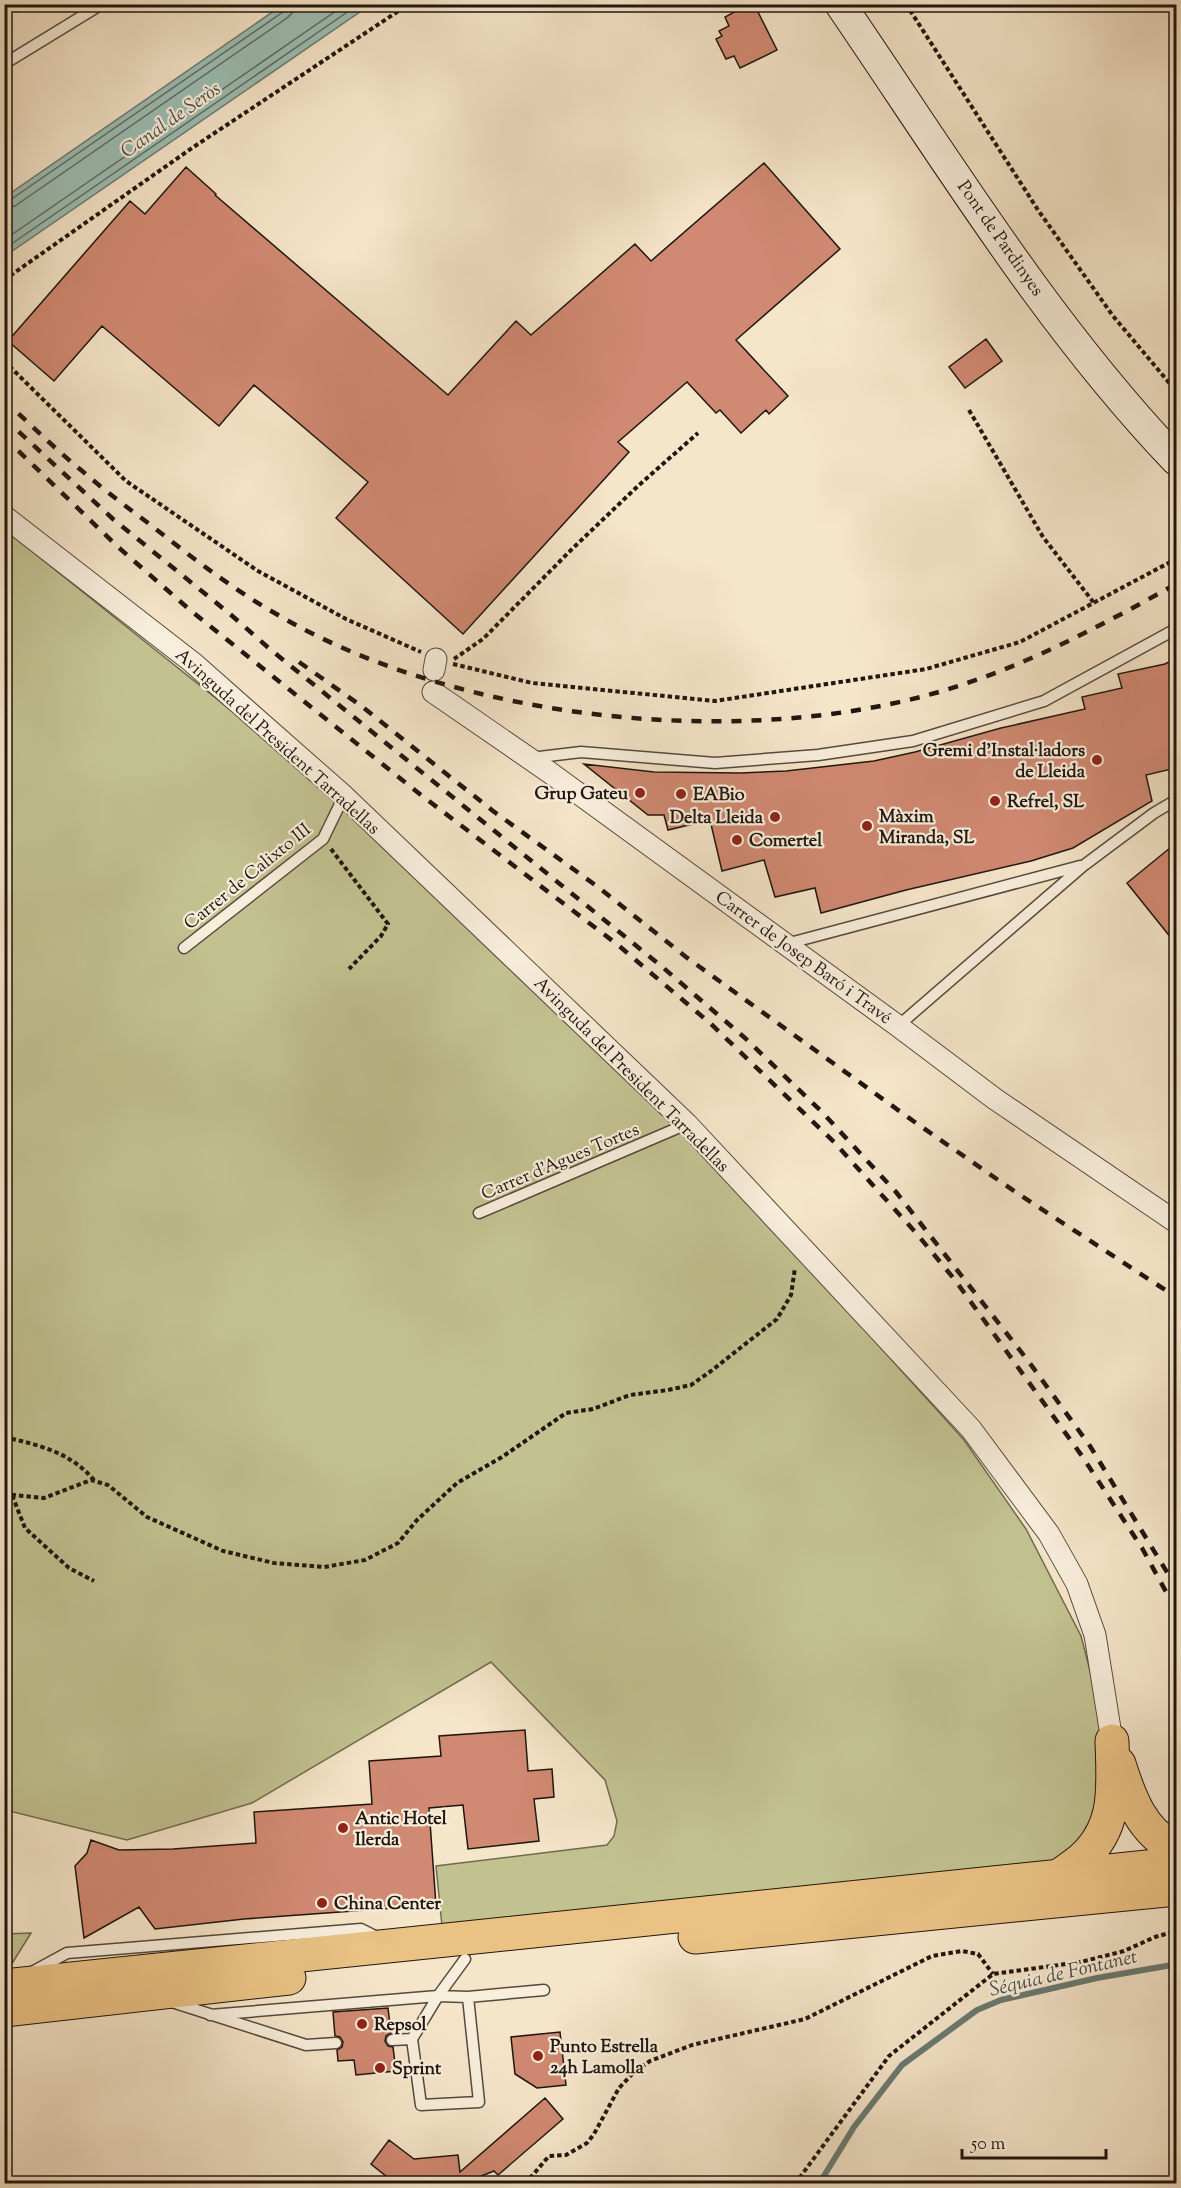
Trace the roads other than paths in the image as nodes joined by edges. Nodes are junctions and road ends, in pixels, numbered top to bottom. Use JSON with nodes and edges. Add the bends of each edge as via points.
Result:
{"nodes":[{"id":1,"x":102,"y":4,"type":"edge"},
{"id":2,"x":840,"y":4,"type":"edge"},
{"id":3,"x":4,"y":64,"type":"edge"},
{"id":4,"x":1176,"y":460,"type":"edge"},
{"id":5,"x":4,"y":516,"type":"edge"},
{"id":6,"x":1176,"y":629,"type":"edge"},
{"id":7,"x":432,"y":692,"type":"dead end"},
{"id":8,"x":528,"y":758,"type":"junction"},
{"id":9,"x":344,"y":796,"type":"junction"},
{"id":10,"x":1176,"y":800,"type":"edge"},
{"id":11,"x":1083,"y":866,"type":"junction"},
{"id":12,"x":786,"y":944,"type":"junction"},
{"id":13,"x":184,"y":948,"type":"dead end"},
{"id":14,"x":898,"y":1026,"type":"junction"},
{"id":15,"x":687,"y":1124,"type":"junction"},
{"id":16,"x":479,"y":1213,"type":"dead end"},
{"id":17,"x":1176,"y":1222,"type":"edge"},
{"id":18,"x":1112,"y":1741,"type":"junction"},
{"id":19,"x":1176,"y":1849,"type":"edge"},
{"id":20,"x":1176,"y":1864,"type":"edge"},
{"id":21,"x":1056,"y":1878,"type":"junction"},
{"id":22,"x":1176,"y":1889,"type":"edge"},
{"id":23,"x":465,"y":1959,"type":"junction"},
{"id":24,"x":544,"y":1990,"type":"dead end"},
{"id":25,"x":6,"y":1993,"type":"edge"},
{"id":26,"x":152,"y":1995,"type":"junction"},
{"id":27,"x":438,"y":1996,"type":"junction"},
{"id":28,"x":468,"y":1997,"type":"junction"},
{"id":29,"x":210,"y":2015,"type":"junction"},
{"id":30,"x":412,"y":2039,"type":"junction"},
{"id":31,"x":392,"y":2040,"type":"dead end"},
{"id":32,"x":336,"y":2043,"type":"dead end"}],
"edges":[{"from":1,"to":3,"type":"lane"},
{"from":2,"to":4,"type":"main road","name":"Pont de Pardinyes","via":[[1035,289],[1119,398]]},
{"from":5,"to":9,"type":"street","name":"Avinguda del President Tarradellas","via":[[192,662]]},
{"from":6,"to":8,"type":"lane","via":[[1044,701],[913,741],[818,756],[715,763],[581,752]]},
{"from":7,"to":8,"type":"street","name":"Carrer de Josep Baró i Travé"},
{"from":8,"to":12,"type":"street","name":"Carrer de Josep Baró i Travé"},
{"from":9,"to":13,"type":"lane","name":"Carrer de Calixto III","via":[[324,839]]},
{"from":9,"to":15,"type":"street","name":"Avinguda del President Tarradellas"},
{"from":10,"to":11,"type":"lane"},
{"from":11,"to":12,"type":"lane"},
{"from":11,"to":14,"type":"lane"},
{"from":12,"to":14,"type":"street","name":"Carrer de Josep Baró i Travé"},
{"from":14,"to":17,"type":"street","name":"Carrer de Josep Baró i Travé","via":[[995,1099]]},
{"from":15,"to":16,"type":"lane","name":"Carrer d'Agues Tortes"},
{"from":15,"to":18,"type":"street","name":"Avinguda del President Tarradellas","via":[[971,1429],[1050,1534],[1077,1584],[1095,1635]]},
{"from":18,"to":19,"type":"main road","via":[[1131,1800],[1147,1827]]},
{"from":18,"to":21,"type":"main road","via":[[1114,1795],[1110,1816],[1101,1836],[1083,1858]]},
{"from":20,"to":21,"type":"main road"},
{"from":21,"to":25,"type":"main road","via":[[394,1944]]},
{"from":22,"to":23,"type":"main road"},
{"from":23,"to":26,"type":"main road"},
{"from":23,"to":27,"type":"lane"},
{"from":24,"to":28,"type":"lane"},
{"from":25,"to":26,"type":"main road"},
{"from":26,"to":29,"type":"lane"},
{"from":27,"to":28,"type":"lane"},
{"from":27,"to":29,"type":"lane"},
{"from":27,"to":30,"type":"lane"},
{"from":28,"to":30,"type":"lane","via":[[479,2103],[421,2105]]},
{"from":29,"to":32,"type":"lane","via":[[306,2044]]},
{"from":30,"to":31,"type":"lane"}]}
